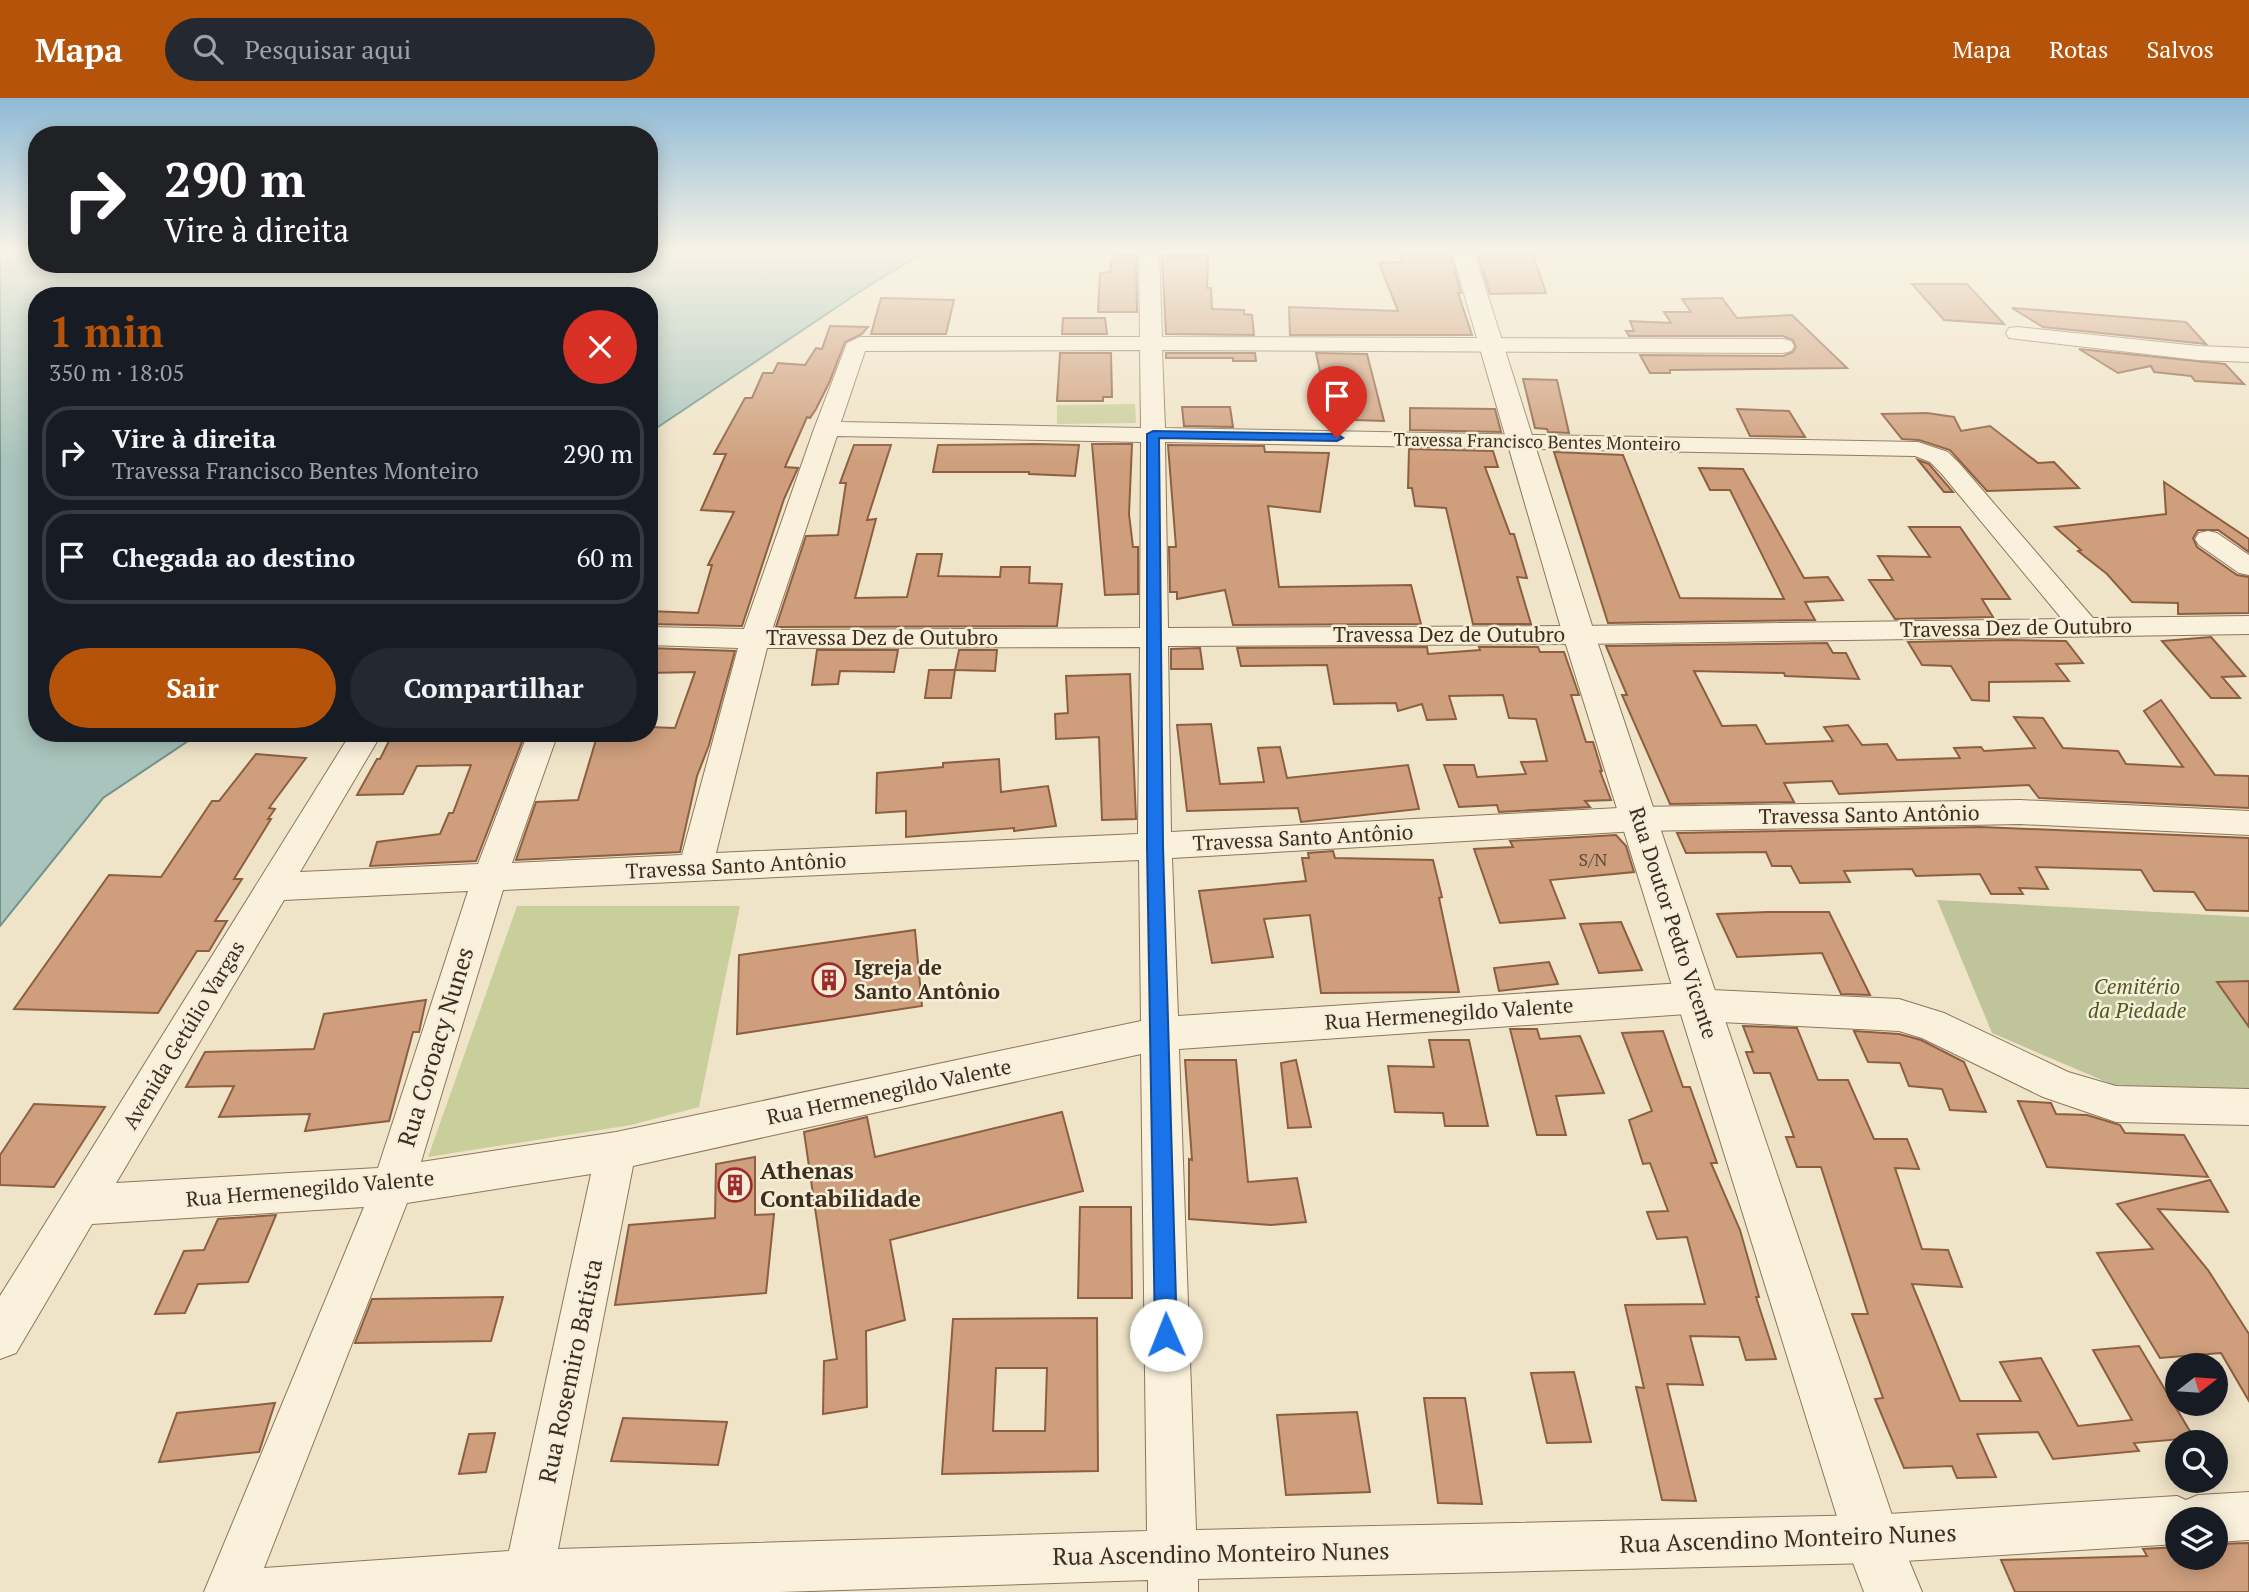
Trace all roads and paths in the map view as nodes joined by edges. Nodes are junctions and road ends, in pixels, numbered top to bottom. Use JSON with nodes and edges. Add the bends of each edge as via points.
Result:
{"nodes":[{"id":1,"x":1149,"y":322,"type":"edge"},
{"id":2,"x":1484,"y":322,"type":"edge"},
{"id":3,"x":2017,"y":333,"type":"dead end"},
{"id":4,"x":1491,"y":343,"type":"junction"},
{"id":5,"x":1149,"y":345,"type":"junction"},
{"id":6,"x":1783,"y":346,"type":"dead end"},
{"id":7,"x":2249,"y":355,"type":"edge"},
{"id":8,"x":826,"y":429,"type":"junction"},
{"id":9,"x":1153,"y":434,"type":"junction"},
{"id":10,"x":1521,"y":441,"type":"junction"},
{"id":11,"x":2208,"y":539,"type":"dead end"},
{"id":12,"x":2249,"y":567,"type":"edge"},
{"id":13,"x":2249,"y":625,"type":"edge"},
{"id":14,"x":2085,"y":627,"type":"junction"},
{"id":15,"x":1579,"y":635,"type":"junction"},
{"id":16,"x":658,"y":636,"type":"edge"},
{"id":17,"x":1153,"y":637,"type":"junction"},
{"id":18,"x":755,"y":639,"type":"junction"},
{"id":19,"x":361,"y":742,"type":"edge"},
{"id":20,"x":539,"y":742,"type":"edge"},
{"id":21,"x":1638,"y":819,"type":"junction"},
{"id":22,"x":2249,"y":823,"type":"edge"},
{"id":23,"x":1155,"y":846,"type":"junction"},
{"id":24,"x":695,"y":868,"type":"junction"},
{"id":25,"x":489,"y":879,"type":"junction"},
{"id":26,"x":272,"y":887,"type":"junction"},
{"id":27,"x":1699,"y":1001,"type":"junction"},
{"id":28,"x":1158,"y":1034,"type":"junction"},
{"id":29,"x":2249,"y":1107,"type":"edge"},
{"id":30,"x":616,"y":1151,"type":"junction"},
{"id":31,"x":393,"y":1186,"type":"junction"},
{"id":32,"x":81,"y":1205,"type":"junction"},
{"id":33,"x":0,"y":1337,"type":"edge"},
{"id":34,"x":2249,"y":1516,"type":"edge"},
{"id":35,"x":2228,"y":1517,"type":"edge"},
{"id":36,"x":2165,"y":1521,"type":"edge"},
{"id":37,"x":1872,"y":1539,"type":"junction"},
{"id":38,"x":1172,"y":1573,"type":"edge"},
{"id":39,"x":527,"y":1583,"type":"edge"},
{"id":40,"x":229,"y":1592,"type":"edge"},
{"id":41,"x":266,"y":1592,"type":"edge"},
{"id":42,"x":1893,"y":1592,"type":"edge"}],
"edges":[{"from":1,"to":5,"type":"street"},
{"from":2,"to":4,"type":"street","name":"Rua Doutor Pedro Vicente"},
{"from":3,"to":7,"type":"street"},
{"from":4,"to":5,"type":"street"},
{"from":4,"to":6,"type":"street"},
{"from":4,"to":10,"type":"street","name":"Rua Doutor Pedro Vicente"},
{"from":5,"to":8,"type":"street","via":[[860,344]]},
{"from":5,"to":9,"type":"street"},
{"from":8,"to":9,"type":"street","name":"Travessa Francisco Bentes Monteiro"},
{"from":8,"to":18,"type":"street"},
{"from":9,"to":10,"type":"street","name":"Travessa Francisco Bentes Monteiro"},
{"from":9,"to":17,"type":"street"},
{"from":10,"to":14,"type":"street","name":"Travessa Francisco Bentes Monteiro","via":[[1927,451],[1950,468]]},
{"from":10,"to":15,"type":"street","name":"Rua Doutor Pedro Vicente"},
{"from":11,"to":12,"type":"street"},
{"from":13,"to":14,"type":"street","name":"Travessa Dez de Outubro"},
{"from":14,"to":15,"type":"street","name":"Travessa Dez de Outubro"},
{"from":15,"to":17,"type":"street","name":"Travessa Dez de Outubro"},
{"from":15,"to":21,"type":"street","name":"Rua Doutor Pedro Vicente"},
{"from":16,"to":18,"type":"street","name":"Travessa Dez de Outubro"},
{"from":17,"to":18,"type":"street","name":"Travessa Dez de Outubro"},
{"from":17,"to":23,"type":"street"},
{"from":18,"to":24,"type":"street"},
{"from":19,"to":26,"type":"street","name":"Avenida Getúlio Vargas"},
{"from":20,"to":25,"type":"street","name":"Rua Coroacy Nunes"},
{"from":21,"to":22,"type":"street","name":"Travessa Santo Antônio","via":[[2020,812]]},
{"from":21,"to":23,"type":"street","name":"Travessa Santo Antônio"},
{"from":21,"to":27,"type":"street","name":"Rua Doutor Pedro Vicente"},
{"from":23,"to":24,"type":"street","name":"Travessa Santo Antônio"},
{"from":23,"to":28,"type":"street"},
{"from":24,"to":25,"type":"street","name":"Travessa Santo Antônio"},
{"from":25,"to":26,"type":"street","name":"Travessa Santo Antônio"},
{"from":25,"to":31,"type":"street","name":"Rua Coroacy Nunes"},
{"from":26,"to":32,"type":"street","name":"Avenida Getúlio Vargas"},
{"from":27,"to":28,"type":"street","name":"Rua Hermenegildo Valente"},
{"from":27,"to":29,"type":"street","name":"Rua Hermenegildo Valente","via":[[1899,1014],[1931,1024],[2057,1085],[2116,1104]]},
{"from":27,"to":37,"type":"street","name":"Rua Doutor Pedro Vicente"},
{"from":28,"to":30,"type":"street","name":"Rua Hermenegildo Valente"},
{"from":28,"to":38,"type":"street"},
{"from":30,"to":31,"type":"street","name":"Rua Hermenegildo Valente"},
{"from":30,"to":39,"type":"street","name":"Rua Rosemiro Batista"},
{"from":31,"to":32,"type":"street","name":"Rua Hermenegildo Valente"},
{"from":31,"to":40,"type":"street","name":"Rua Coroacy Nunes"},
{"from":32,"to":33,"type":"street","name":"Avenida Getúlio Vargas"},
{"from":34,"to":35,"type":"street"},
{"from":36,"to":37,"type":"street","name":"Rua Ascendino Monteiro Nunes"},
{"from":37,"to":38,"type":"street","name":"Rua Ascendino Monteiro Nunes"},
{"from":37,"to":42,"type":"street","name":"Rua Doutor Pedro Vicente"},
{"from":38,"to":39,"type":"street","name":"Rua Ascendino Monteiro Nunes"},
{"from":39,"to":41,"type":"street","name":"Rua Ascendino Monteiro Nunes"}]}
